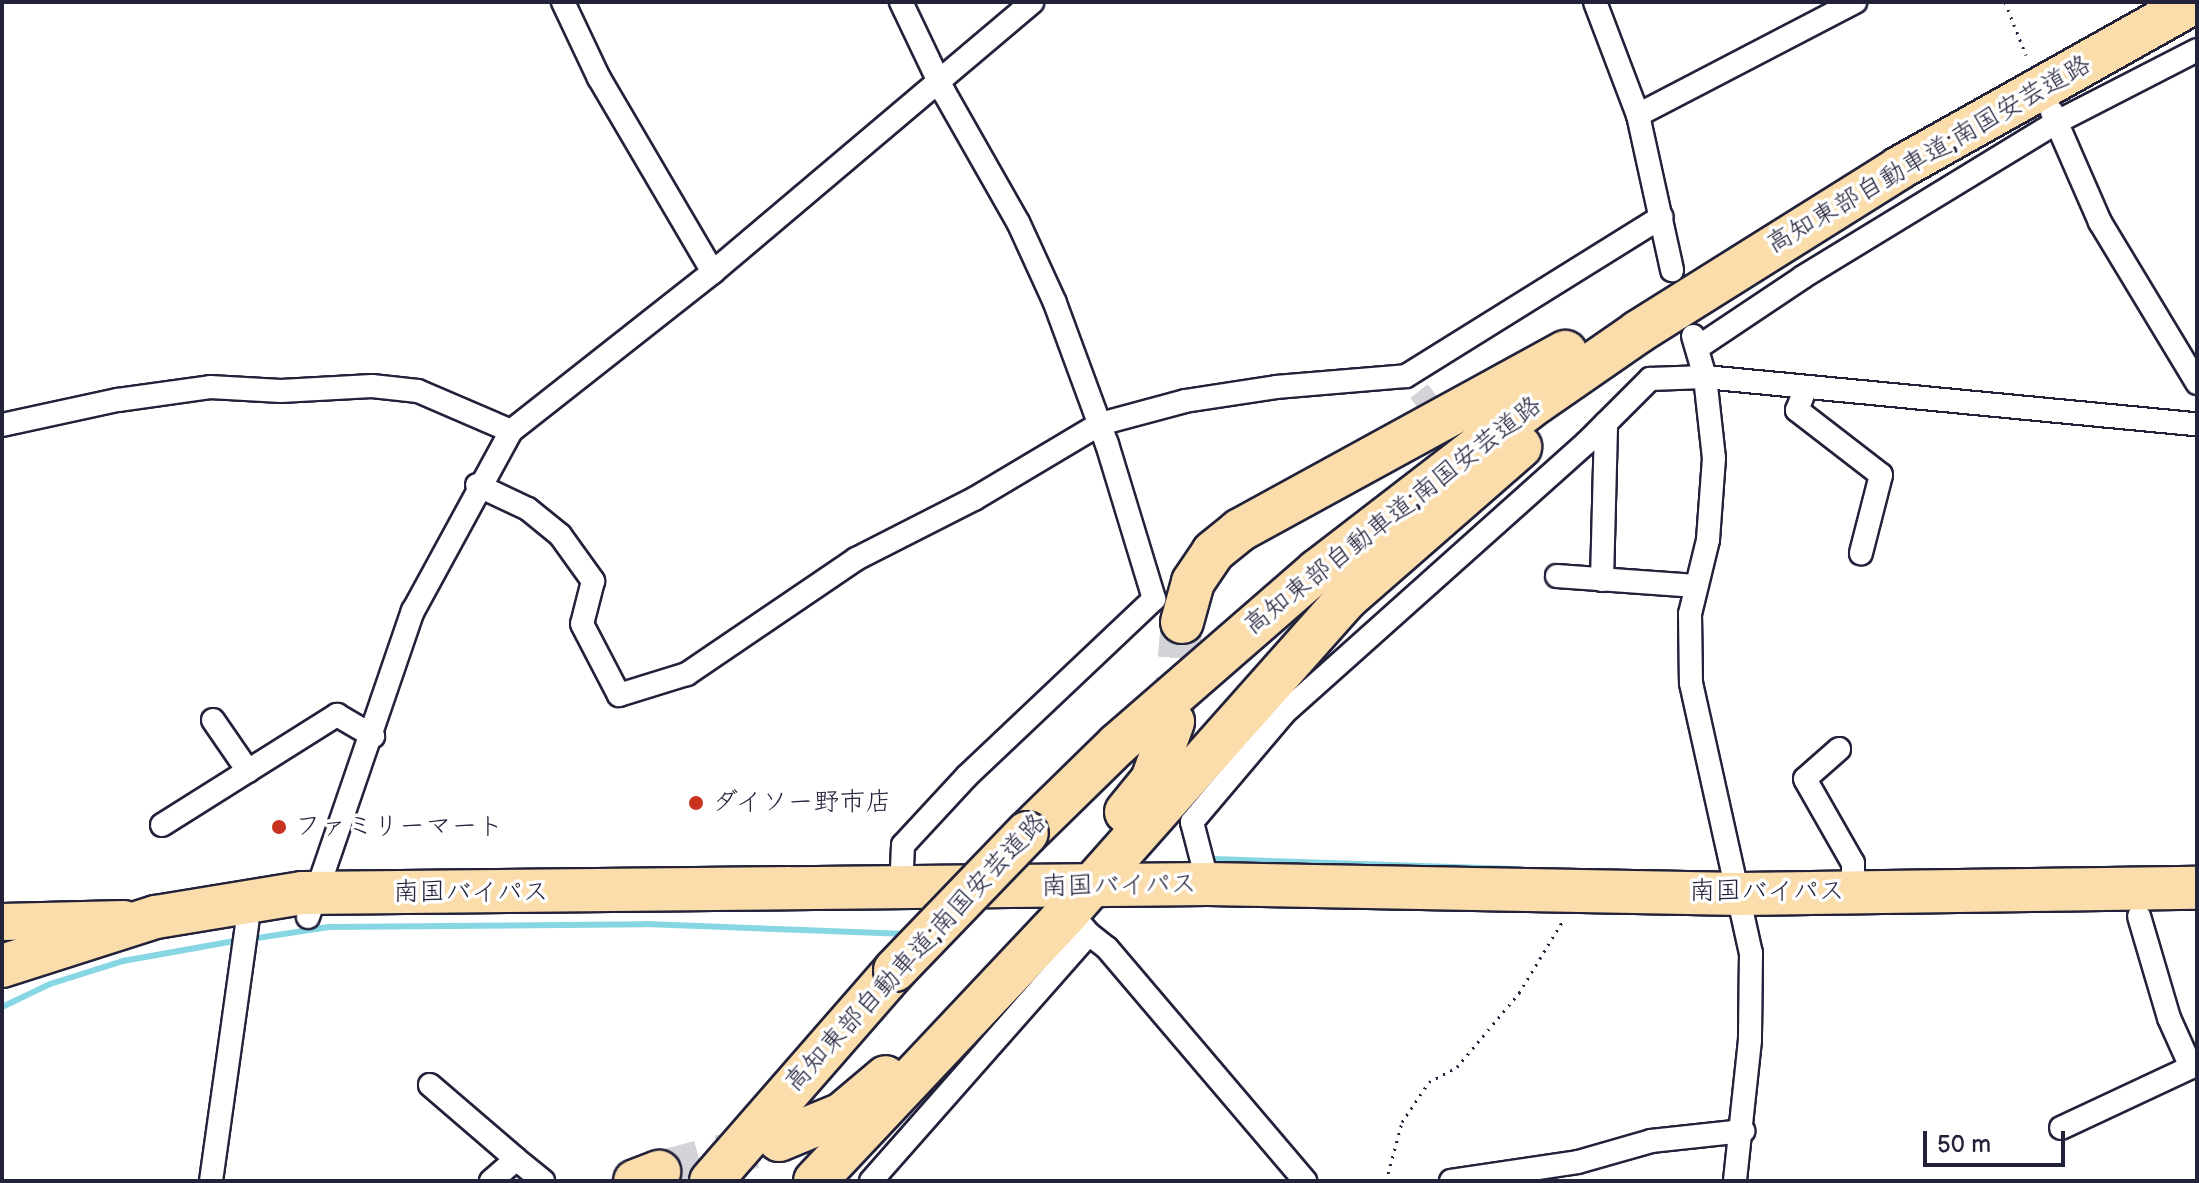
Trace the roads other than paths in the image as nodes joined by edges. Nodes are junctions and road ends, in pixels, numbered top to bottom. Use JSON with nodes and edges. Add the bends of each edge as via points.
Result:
{"nodes":[{"id":1,"x":563,"y":2,"type":"edge"},
{"id":2,"x":901,"y":2,"type":"edge"},
{"id":3,"x":1032,"y":2,"type":"edge"},
{"id":4,"x":1595,"y":2,"type":"edge"},
{"id":5,"x":1855,"y":2,"type":"edge"},
{"id":6,"x":2195,"y":2,"type":"edge"},
{"id":7,"x":2197,"y":50,"type":"edge"},
{"id":8,"x":939,"y":77,"type":"junction"},
{"id":9,"x":1638,"y":115,"type":"junction"},
{"id":10,"x":2055,"y":117,"type":"junction"},
{"id":11,"x":1899,"y":168,"type":"junction"},
{"id":12,"x":1661,"y":217,"type":"junction"},
{"id":13,"x":1754,"y":258,"type":"junction"},
{"id":14,"x":1672,"y":270,"type":"dead end"},
{"id":15,"x":713,"y":272,"type":"junction"},
{"id":16,"x":1705,"y":377,"type":"junction"},
{"id":17,"x":2197,"y":383,"type":"edge"},
{"id":18,"x":1806,"y":387,"type":"junction"},
{"id":19,"x":1606,"y":423,"type":"junction"},
{"id":20,"x":1100,"y":424,"type":"junction"},
{"id":21,"x":2197,"y":424,"type":"edge"},
{"id":22,"x":2,"y":425,"type":"edge"},
{"id":23,"x":511,"y":431,"type":"junction"},
{"id":24,"x":477,"y":485,"type":"junction"},
{"id":25,"x":1494,"y":490,"type":"dead end"},
{"id":26,"x":1509,"y":509,"type":"junction"},
{"id":27,"x":1861,"y":553,"type":"dead end"},
{"id":28,"x":1557,"y":576,"type":"dead end"},
{"id":29,"x":1602,"y":580,"type":"junction"},
{"id":30,"x":1696,"y":586,"type":"junction"},
{"id":31,"x":1182,"y":622,"type":"tunnel mouth"},
{"id":32,"x":213,"y":720,"type":"dead end"},
{"id":33,"x":1173,"y":722,"type":"tunnel mouth"},
{"id":34,"x":373,"y":736,"type":"junction"},
{"id":35,"x":1839,"y":749,"type":"dead end"},
{"id":36,"x":248,"y":771,"type":"junction"},
{"id":37,"x":162,"y":825,"type":"dead end"},
{"id":38,"x":1208,"y":884,"type":"junction"},
{"id":39,"x":2197,"y":888,"type":"edge"},
{"id":40,"x":1740,"y":890,"type":"junction"},
{"id":41,"x":901,"y":891,"type":"junction"},
{"id":42,"x":1853,"y":892,"type":"junction"},
{"id":43,"x":312,"y":906,"type":"junction"},
{"id":44,"x":1068,"y":906,"type":"junction"},
{"id":45,"x":2197,"y":915,"type":"edge"},
{"id":46,"x":2139,"y":916,"type":"junction"},
{"id":47,"x":156,"y":917,"type":"junction"},
{"id":48,"x":2,"y":922,"type":"edge"},
{"id":49,"x":246,"y":937,"type":"junction"},
{"id":50,"x":2,"y":966,"type":"edge"},
{"id":51,"x":2,"y":990,"type":"edge"},
{"id":52,"x":2194,"y":1070,"type":"edge"},
{"id":53,"x":430,"y":1085,"type":"dead end"},
{"id":54,"x":2061,"y":1128,"type":"dead end"},
{"id":55,"x":1743,"y":1131,"type":"junction"},
{"id":56,"x":779,"y":1140,"type":"tunnel mouth"},
{"id":57,"x":516,"y":1159,"type":"junction"},
{"id":58,"x":211,"y":1181,"type":"edge"},
{"id":59,"x":491,"y":1181,"type":"edge"},
{"id":60,"x":543,"y":1181,"type":"edge"},
{"id":61,"x":711,"y":1181,"type":"edge"},
{"id":62,"x":815,"y":1181,"type":"edge"},
{"id":63,"x":871,"y":1181,"type":"edge"},
{"id":64,"x":1305,"y":1181,"type":"edge"},
{"id":65,"x":1451,"y":1181,"type":"edge"},
{"id":66,"x":1735,"y":1181,"type":"edge"}],
"edges":[{"from":1,"to":15,"type":"street","via":[[599,78]]},
{"from":2,"to":8,"type":"street"},
{"from":3,"to":8,"type":"street"},
{"from":4,"to":9,"type":"street"},
{"from":5,"to":9,"type":"street"},
{"from":6,"to":11,"type":"highway","name":"高知東部自動車道;南国安芸道路"},
{"from":7,"to":10,"type":"street"},
{"from":8,"to":15,"type":"street"},
{"from":8,"to":20,"type":"street","via":[[1018,222]]},
{"from":9,"to":12,"type":"street"},
{"from":10,"to":16,"type":"street","via":[[1695,342]]},
{"from":10,"to":17,"type":"street","via":[[2100,222]]},
{"from":11,"to":13,"type":"highway","name":"高知東部自動車道;南国安芸道路"},
{"from":11,"to":31,"type":"highway","via":[[1796,219],[1487,397],[1240,530],[1213,552],[1193,582]]},
{"from":12,"to":14,"type":"street"},
{"from":12,"to":20,"type":"street","via":[[1413,383],[1185,401]]},
{"from":13,"to":44,"type":"highway","via":[[1450,504],[1347,598]]},
{"from":13,"to":61,"type":"highway","name":"高知東部自動車道;南国安芸道路","bridge":true,"via":[[1638,332],[1428,482],[1218,655],[1027,833],[895,970]]},
{"from":15,"to":23,"type":"street"},
{"from":16,"to":18,"type":"street"},
{"from":16,"to":19,"type":"street","via":[[1650,379]]},
{"from":16,"to":30,"type":"street","via":[[1713,502]]},
{"from":18,"to":21,"type":"street"},
{"from":18,"to":27,"type":"street","via":[[1797,410],[1881,475]]},
{"from":19,"to":26,"type":"street"},
{"from":19,"to":29,"type":"street"},
{"from":20,"to":24,"type":"street","via":[[974,499],[856,559],[687,674],[619,695],[582,624],[593,581],[560,535],[528,509]]},
{"from":20,"to":41,"type":"street","via":[[1154,599],[967,776],[903,845]]},
{"from":22,"to":23,"type":"street","via":[[210,387],[281,391],[372,386],[418,391]]},
{"from":23,"to":24,"type":"street"},
{"from":24,"to":34,"type":"street","via":[[413,611]]},
{"from":25,"to":26,"type":"street"},
{"from":26,"to":38,"type":"street","via":[[1335,662],[1284,713],[1192,822]]},
{"from":28,"to":29,"type":"street"},
{"from":29,"to":30,"type":"street"},
{"from":30,"to":40,"type":"street","via":[[1688,647],[1691,683],[1705,766]]},
{"from":32,"to":36,"type":"street"},
{"from":33,"to":44,"type":"highway","via":[[1152,780]]},
{"from":34,"to":36,"type":"street","via":[[337,715]]},
{"from":34,"to":43,"type":"street"},
{"from":35,"to":42,"type":"street","via":[[1805,779],[1853,863]]},
{"from":36,"to":37,"type":"street"},
{"from":38,"to":40,"type":"highway","name":"南国バイパス"},
{"from":38,"to":44,"type":"highway","name":"南国バイパス"},
{"from":39,"to":42,"type":"highway","name":"南国バイパス"},
{"from":40,"to":42,"type":"highway","name":"南国バイパス"},
{"from":40,"to":44,"type":"highway","name":"南国バイパス","via":[[1567,914]]},
{"from":40,"to":46,"type":"highway","name":"南国バイパス"},
{"from":40,"to":55,"type":"street","via":[[1750,1040]]},
{"from":41,"to":43,"type":"highway","name":"南国バイパス"},
{"from":41,"to":44,"type":"highway","name":"南国バイパス"},
{"from":43,"to":44,"type":"highway","name":"南国バイパス"},
{"from":43,"to":47,"type":"highway","name":"南国バイパス"},
{"from":43,"to":49,"type":"highway","name":"南国バイパス"},
{"from":44,"to":56,"type":"highway","via":[[868,1094],[842,1114]]},
{"from":44,"to":62,"type":"highway"},
{"from":44,"to":63,"type":"street"},
{"from":44,"to":64,"type":"street"},
{"from":45,"to":46,"type":"highway","name":"南国バイパス"},
{"from":46,"to":52,"type":"street","via":[[2169,1018]]},
{"from":47,"to":48,"type":"main road"},
{"from":47,"to":50,"type":"highway","name":"南国バイパス"},
{"from":49,"to":51,"type":"highway","name":"南国バイパス","via":[[169,937]]},
{"from":49,"to":58,"type":"street"},
{"from":52,"to":54,"type":"street"},
{"from":53,"to":57,"type":"street"},
{"from":55,"to":65,"type":"street","via":[[1651,1141],[1578,1162]]},
{"from":55,"to":66,"type":"street"},
{"from":57,"to":59,"type":"street"},
{"from":57,"to":60,"type":"street"}]}
